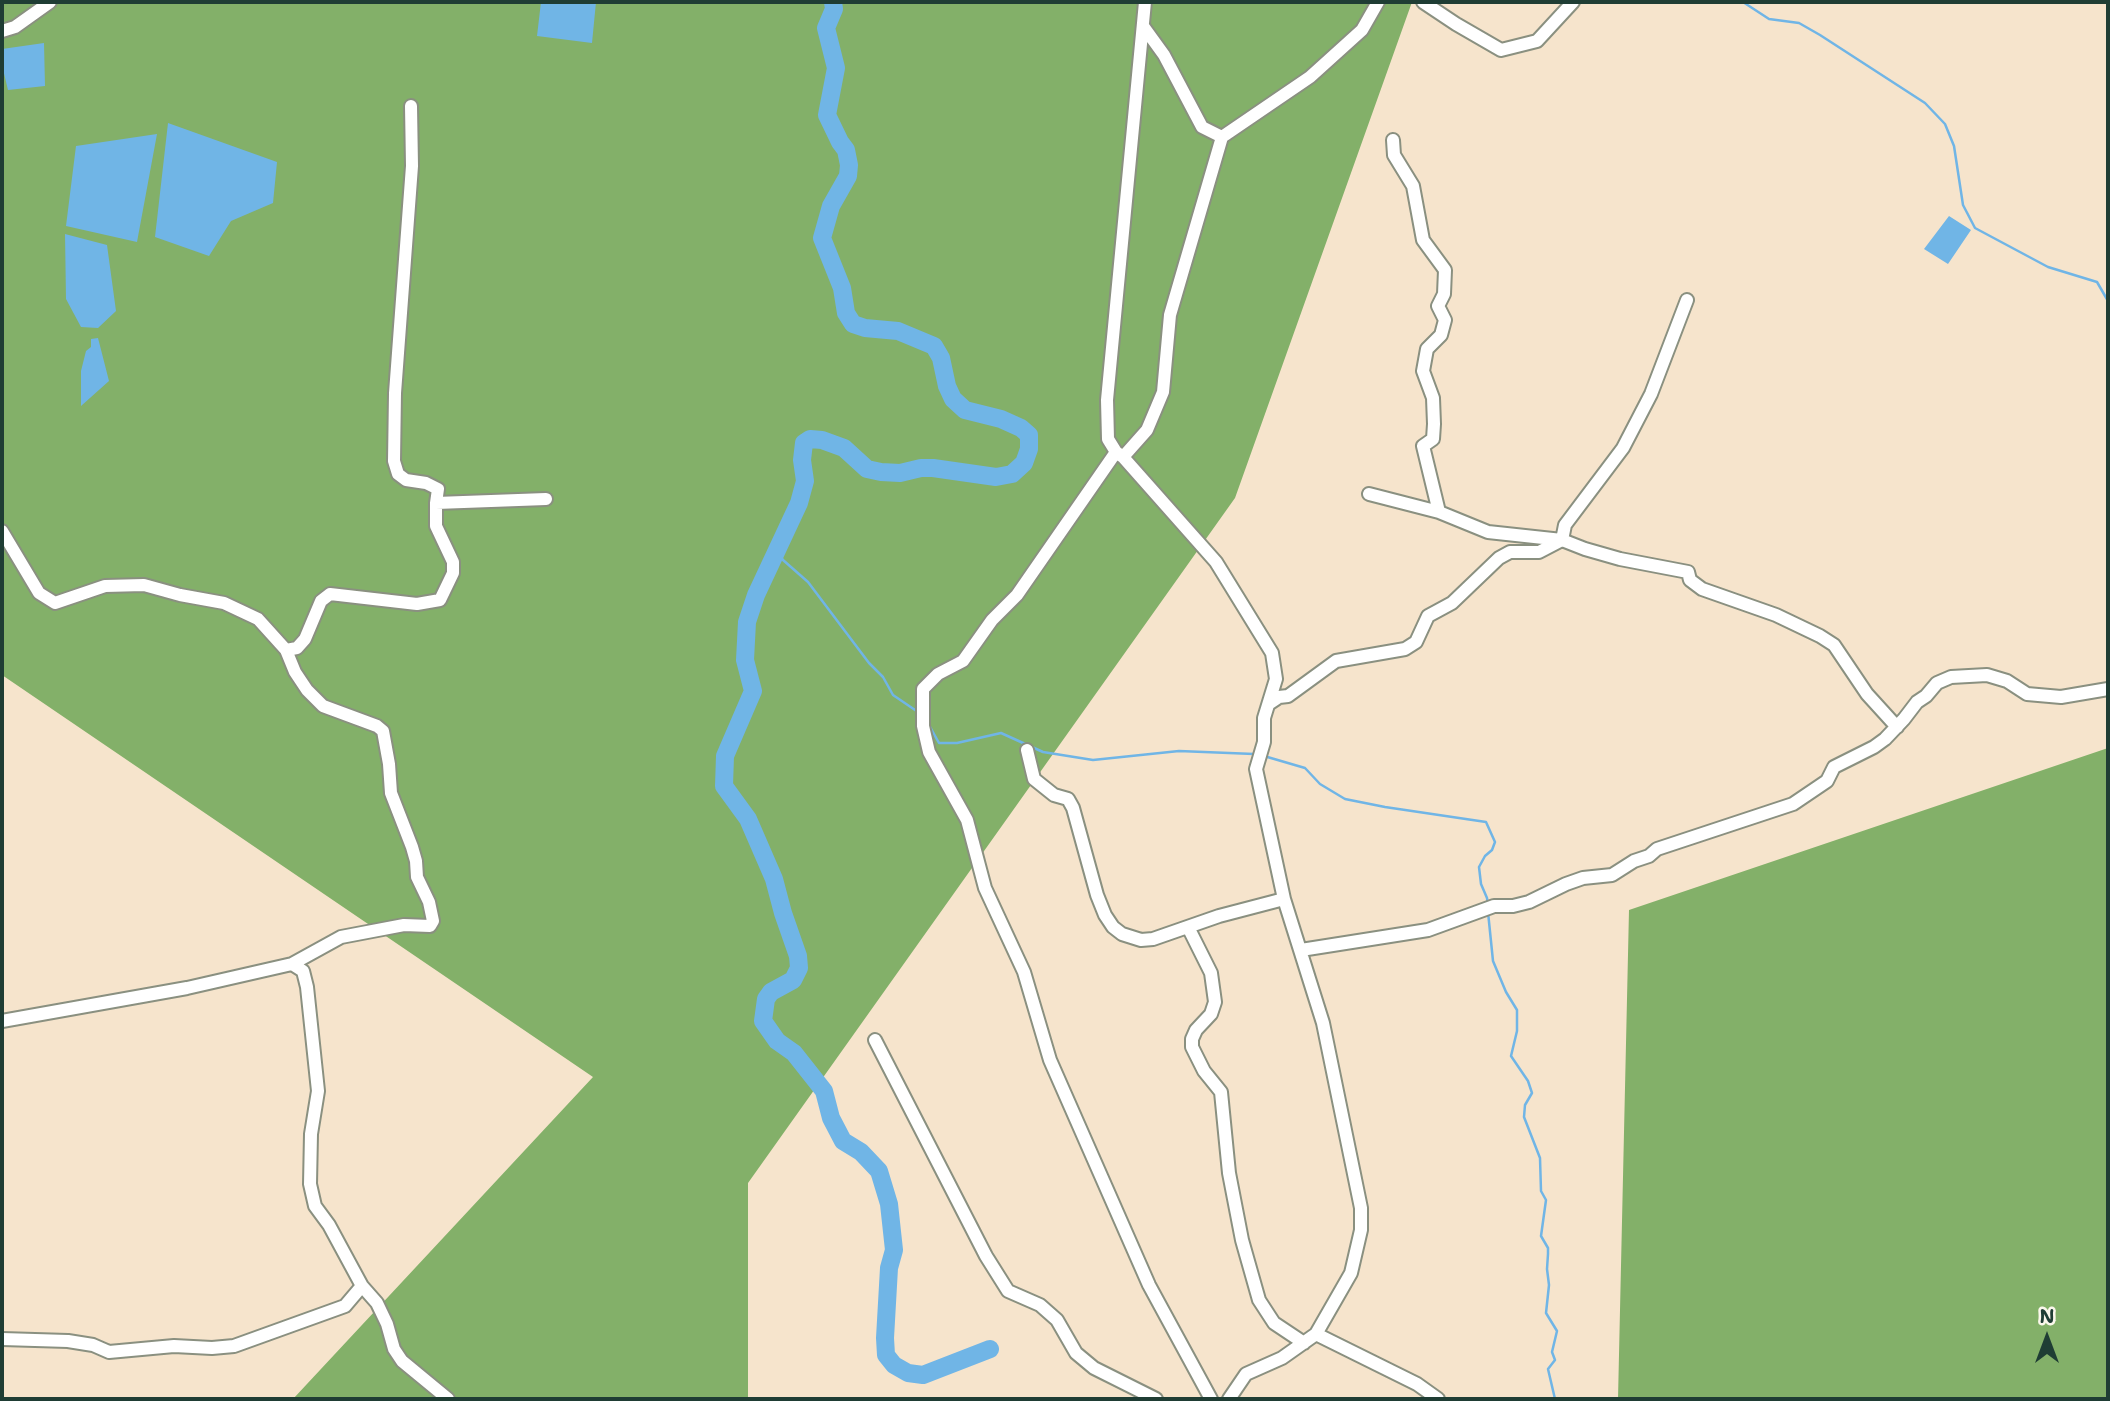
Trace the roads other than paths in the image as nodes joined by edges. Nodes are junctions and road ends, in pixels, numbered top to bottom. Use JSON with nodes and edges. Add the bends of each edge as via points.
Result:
{"nodes":[{"id":1,"x":50,"y":2,"type":"edge"},
{"id":2,"x":1145,"y":2,"type":"edge"},
{"id":3,"x":1378,"y":2,"type":"edge"},
{"id":4,"x":1423,"y":2,"type":"edge"},
{"id":5,"x":1573,"y":2,"type":"edge"},
{"id":6,"x":1143,"y":26,"type":"junction"},
{"id":7,"x":2,"y":31,"type":"edge"},
{"id":8,"x":411,"y":106,"type":"dead end"},
{"id":9,"x":1222,"y":137,"type":"junction"},
{"id":10,"x":1393,"y":140,"type":"dead end"},
{"id":11,"x":1687,"y":300,"type":"dead end"},
{"id":12,"x":1120,"y":455,"type":"junction"},
{"id":13,"x":1369,"y":494,"type":"dead end"},
{"id":14,"x":546,"y":499,"type":"dead end"},
{"id":15,"x":436,"y":503,"type":"junction"},
{"id":16,"x":1439,"y":512,"type":"junction"},
{"id":17,"x":2,"y":531,"type":"edge"},
{"id":18,"x":1562,"y":540,"type":"junction"},
{"id":19,"x":286,"y":650,"type":"junction"},
{"id":20,"x":2108,"y":689,"type":"edge"},
{"id":21,"x":1270,"y":703,"type":"junction"},
{"id":22,"x":1897,"y":727,"type":"junction"},
{"id":23,"x":1027,"y":750,"type":"dead end"},
{"id":24,"x":1284,"y":899,"type":"junction"},
{"id":25,"x":1188,"y":927,"type":"junction"},
{"id":26,"x":1301,"y":950,"type":"junction"},
{"id":27,"x":292,"y":964,"type":"junction"},
{"id":28,"x":2,"y":1021,"type":"edge"},
{"id":29,"x":875,"y":1040,"type":"dead end"},
{"id":30,"x":362,"y":1286,"type":"junction"},
{"id":31,"x":1317,"y":1334,"type":"junction"},
{"id":32,"x":2,"y":1339,"type":"edge"},
{"id":33,"x":1304,"y":1343,"type":"junction"},
{"id":34,"x":448,"y":1399,"type":"edge"},
{"id":35,"x":1156,"y":1399,"type":"edge"},
{"id":36,"x":1211,"y":1399,"type":"edge"},
{"id":37,"x":1230,"y":1399,"type":"edge"},
{"id":38,"x":1437,"y":1399,"type":"edge"}],
"edges":[{"from":1,"to":7,"type":"street"},
{"from":2,"to":6,"type":"street"},
{"from":3,"to":9,"type":"street","via":[[1362,30],[1310,77]]},
{"from":4,"to":5,"type":"street","via":[[1501,50],[1537,41]]},
{"from":6,"to":9,"type":"street","via":[[1164,55],[1202,127]]},
{"from":6,"to":12,"type":"street","via":[[1107,400],[1108,439]]},
{"from":8,"to":15,"type":"street","via":[[412,166],[394,461],[398,474],[406,480],[438,489]]},
{"from":9,"to":12,"type":"street","via":[[1170,315],[1163,392],[1147,430]]},
{"from":10,"to":16,"type":"street","via":[[1394,155],[1413,186],[1423,240],[1445,270],[1444,294],[1438,306],[1445,320],[1441,335],[1427,349],[1423,371],[1433,398],[1434,424],[1433,439],[1423,446]]},
{"from":11,"to":18,"type":"street","via":[[1651,394],[1623,448],[1565,525]]},
{"from":12,"to":21,"type":"street","via":[[1216,562],[1272,653],[1276,679]]},
{"from":12,"to":36,"type":"street","via":[[963,662],[938,674],[923,689],[923,726],[929,752],[967,820],[985,888],[1024,972],[1050,1059],[1149,1285]]},
{"from":13,"to":16,"type":"street"},
{"from":14,"to":15,"type":"street"},
{"from":15,"to":19,"type":"street","via":[[436,526],[453,562],[453,573],[440,600],[417,604],[330,594],[321,601],[305,639],[297,648]]},
{"from":16,"to":18,"type":"street","via":[[1489,531]]},
{"from":17,"to":19,"type":"street","via":[[39,593],[55,603],[104,586],[144,585],[224,603],[258,620]]},
{"from":18,"to":21,"type":"street","via":[[1539,552],[1510,552],[1499,558],[1452,603],[1428,616],[1416,642],[1405,649],[1336,661],[1288,696]]},
{"from":18,"to":22,"type":"street","via":[[1620,559],[1688,572],[1690,580],[1702,589],[1820,636],[1834,645],[1867,694]]},
{"from":19,"to":27,"type":"street","via":[[295,672],[323,706],[383,731],[391,793],[433,920],[430,926],[404,925],[341,937]]},
{"from":20,"to":22,"type":"street","via":[[2061,697],[2027,694],[2007,681],[1987,676],[1951,677],[1917,702]]},
{"from":21,"to":24,"type":"street","via":[[1256,769]]},
{"from":22,"to":26,"type":"street","via":[[1874,747],[1834,767],[1827,781],[1793,804],[1657,849],[1612,875],[1583,878],[1529,902],[1494,906],[1428,930]]},
{"from":23,"to":25,"type":"street","via":[[1034,779],[1054,795],[1069,799],[1097,895],[1113,927],[1141,940]]},
{"from":24,"to":25,"type":"street"},
{"from":24,"to":26,"type":"street"},
{"from":25,"to":33,"type":"street","via":[[1211,972],[1215,1002],[1196,1030],[1192,1047],[1221,1092],[1228,1173],[1245,1252],[1259,1300],[1273,1323]]},
{"from":26,"to":31,"type":"street","via":[[1323,1023],[1361,1208],[1351,1273]]},
{"from":27,"to":28,"type":"street"},
{"from":27,"to":30,"type":"street","via":[[303,971],[307,987],[318,1091],[310,1184],[316,1206]]},
{"from":29,"to":35,"type":"street","via":[[1008,1291],[1040,1305],[1057,1320],[1076,1353],[1094,1368]]},
{"from":30,"to":32,"type":"street","via":[[345,1306],[234,1346],[109,1352],[68,1341]]},
{"from":30,"to":34,"type":"street","via":[[377,1303],[402,1361]]},
{"from":31,"to":33,"type":"street"},
{"from":31,"to":38,"type":"street","via":[[1417,1384]]},
{"from":33,"to":37,"type":"street","via":[[1246,1374]]}]}
